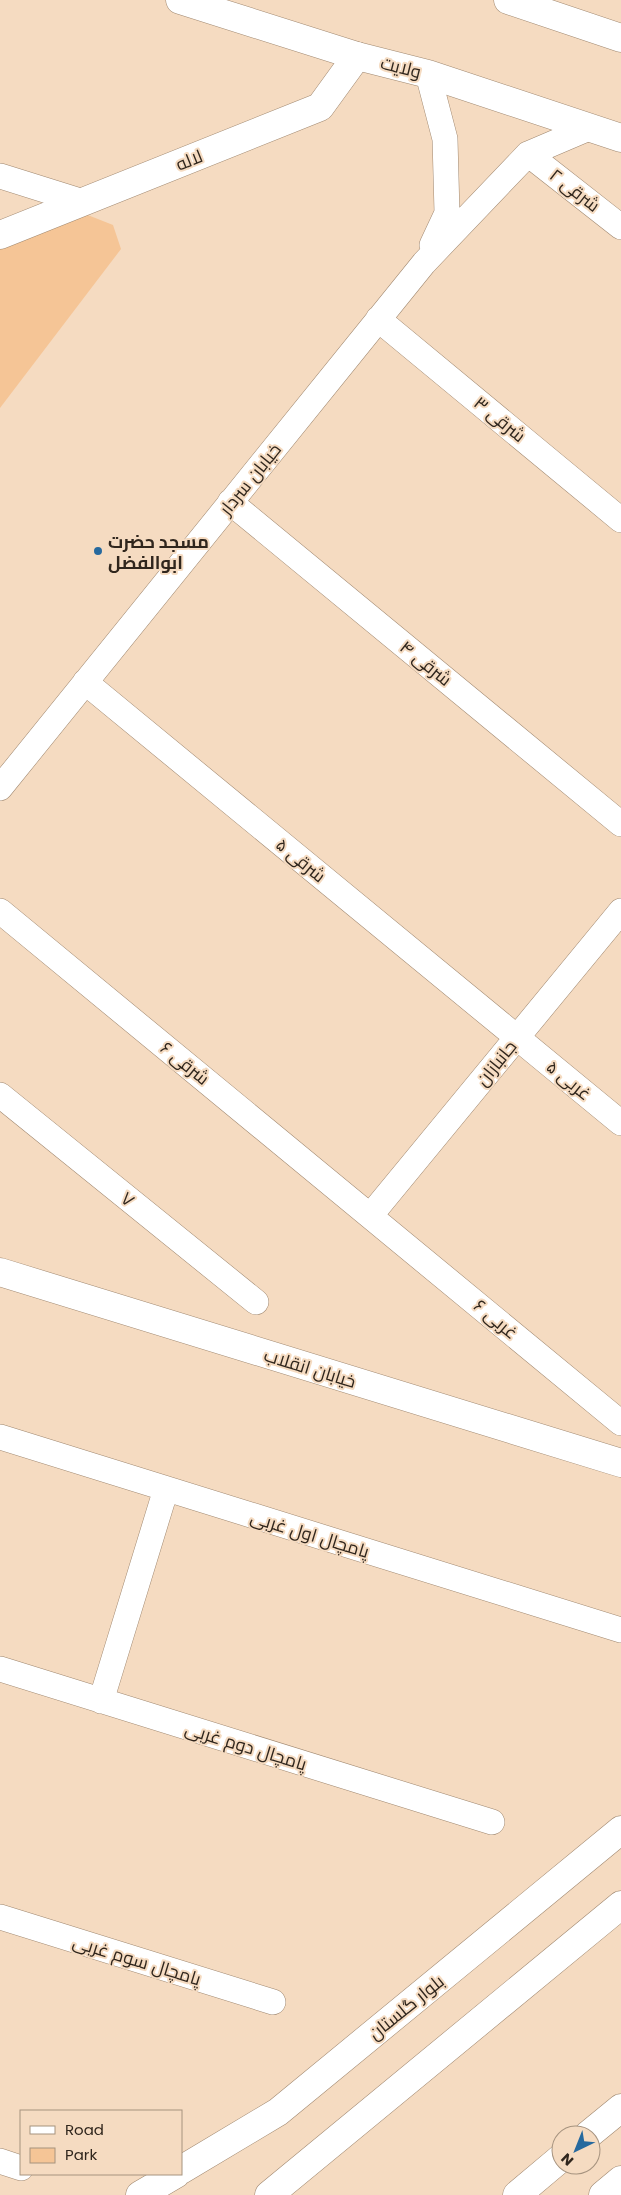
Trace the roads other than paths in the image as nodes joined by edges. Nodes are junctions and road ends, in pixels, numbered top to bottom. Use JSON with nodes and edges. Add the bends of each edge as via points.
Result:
{"nodes":[{"id":1,"x":180,"y":0,"type":"edge"},
{"id":2,"x":508,"y":0,"type":"edge"},
{"id":3,"x":621,"y":38,"type":"edge"},
{"id":4,"x":357,"y":56,"type":"junction"},
{"id":5,"x":428,"y":74,"type":"junction"},
{"id":6,"x":589,"y":128,"type":"junction"},
{"id":7,"x":621,"y":138,"type":"edge"},
{"id":8,"x":528,"y":154,"type":"junction"},
{"id":9,"x":0,"y":176,"type":"edge"},
{"id":10,"x":83,"y":202,"type":"junction"},
{"id":11,"x":621,"y":228,"type":"edge"},
{"id":12,"x":0,"y":235,"type":"edge"},
{"id":13,"x":424,"y":263,"type":"junction"},
{"id":14,"x":378,"y":319,"type":"junction"},
{"id":15,"x":230,"y":502,"type":"junction"},
{"id":16,"x":621,"y":520,"type":"edge"},
{"id":17,"x":85,"y":682,"type":"junction"},
{"id":18,"x":0,"y":788,"type":"edge"},
{"id":19,"x":621,"y":824,"type":"edge"},
{"id":20,"x":0,"y":911,"type":"edge"},
{"id":21,"x":621,"y":911,"type":"edge"},
{"id":22,"x":517,"y":1037,"type":"junction"},
{"id":23,"x":0,"y":1095,"type":"edge"},
{"id":24,"x":621,"y":1123,"type":"edge"},
{"id":25,"x":370,"y":1216,"type":"junction"},
{"id":26,"x":0,"y":1272,"type":"edge"},
{"id":27,"x":256,"y":1302,"type":"dead end"},
{"id":28,"x":621,"y":1423,"type":"edge"},
{"id":29,"x":0,"y":1437,"type":"edge"},
{"id":30,"x":621,"y":1464,"type":"edge"},
{"id":31,"x":166,"y":1489,"type":"junction"},
{"id":32,"x":621,"y":1630,"type":"edge"},
{"id":33,"x":0,"y":1670,"type":"edge"},
{"id":34,"x":101,"y":1701,"type":"junction"},
{"id":35,"x":492,"y":1822,"type":"dead end"},
{"id":36,"x":621,"y":1830,"type":"edge"},
{"id":37,"x":621,"y":1905,"type":"edge"},
{"id":38,"x":0,"y":1917,"type":"edge"},
{"id":39,"x":273,"y":2002,"type":"dead end"},
{"id":40,"x":621,"y":2108,"type":"edge"},
{"id":41,"x":600,"y":2125,"type":"edge"},
{"id":42,"x":0,"y":2161,"type":"edge"},
{"id":43,"x":551,"y":2166,"type":"edge"},
{"id":44,"x":20,"y":2168,"type":"edge"},
{"id":45,"x":182,"y":2169,"type":"edge"},
{"id":46,"x":174,"y":2175,"type":"edge"},
{"id":47,"x":621,"y":2180,"type":"edge"},
{"id":48,"x":140,"y":2195,"type":"edge"},
{"id":49,"x":268,"y":2195,"type":"edge"},
{"id":50,"x":517,"y":2195,"type":"edge"},
{"id":51,"x":603,"y":2195,"type":"edge"}],
"edges":[{"from":1,"to":4,"type":"main road","name":"ولایت"},
{"from":2,"to":3,"type":"main road"},
{"from":4,"to":5,"type":"main road","name":"ولایت"},
{"from":4,"to":10,"type":"main road","name":"لاله","via":[[320,107]]},
{"from":5,"to":6,"type":"main road","name":"ولایت"},
{"from":5,"to":13,"type":"street","name":"خیابان سردار","via":[[445,139],[447,213]]},
{"from":6,"to":7,"type":"main road","name":"ولایت"},
{"from":6,"to":8,"type":"street","name":"خیابان سردار"},
{"from":8,"to":11,"type":"street","name":"۲ شرقی"},
{"from":8,"to":13,"type":"street","name":"خیابان سردار"},
{"from":9,"to":10,"type":"street"},
{"from":10,"to":12,"type":"main road","name":"لاله"},
{"from":13,"to":14,"type":"street","name":"خیابان سردار"},
{"from":14,"to":15,"type":"street","name":"خیابان سردار"},
{"from":14,"to":16,"type":"street","name":"۳ شرقی"},
{"from":15,"to":17,"type":"street","name":"خیابان سردار"},
{"from":15,"to":19,"type":"street","name":"۴ شرقی"},
{"from":17,"to":18,"type":"street","name":"خیابان سردار"},
{"from":17,"to":22,"type":"street","name":"۵ شرقی"},
{"from":20,"to":25,"type":"street","name":"۶ شرقی"},
{"from":21,"to":22,"type":"street","name":"جانبازان"},
{"from":22,"to":24,"type":"street","name":"۵ غربی"},
{"from":22,"to":25,"type":"street","name":"جانبازان"},
{"from":23,"to":27,"type":"street","name":"۷"},
{"from":25,"to":28,"type":"street","name":"۶ غربی"},
{"from":26,"to":30,"type":"main road","name":"خیابان انقلاب"},
{"from":29,"to":31,"type":"street","name":"پامچال اول غربی"},
{"from":31,"to":32,"type":"street","name":"پامچال اول غربی"},
{"from":31,"to":34,"type":"street"},
{"from":33,"to":34,"type":"street","name":"پامچال دوم غربی"},
{"from":34,"to":35,"type":"street","name":"پامچال دوم غربی"},
{"from":36,"to":45,"type":"main road","name":"بلوار گلستان","via":[[278,2112]]},
{"from":37,"to":49,"type":"main road"},
{"from":38,"to":39,"type":"street","name":"پامچال سوم غربی"},
{"from":40,"to":41,"type":"main road"},
{"from":42,"to":44,"type":"street"},
{"from":43,"to":50,"type":"main road"},
{"from":46,"to":48,"type":"main road"},
{"from":47,"to":51,"type":"main road"}]}
